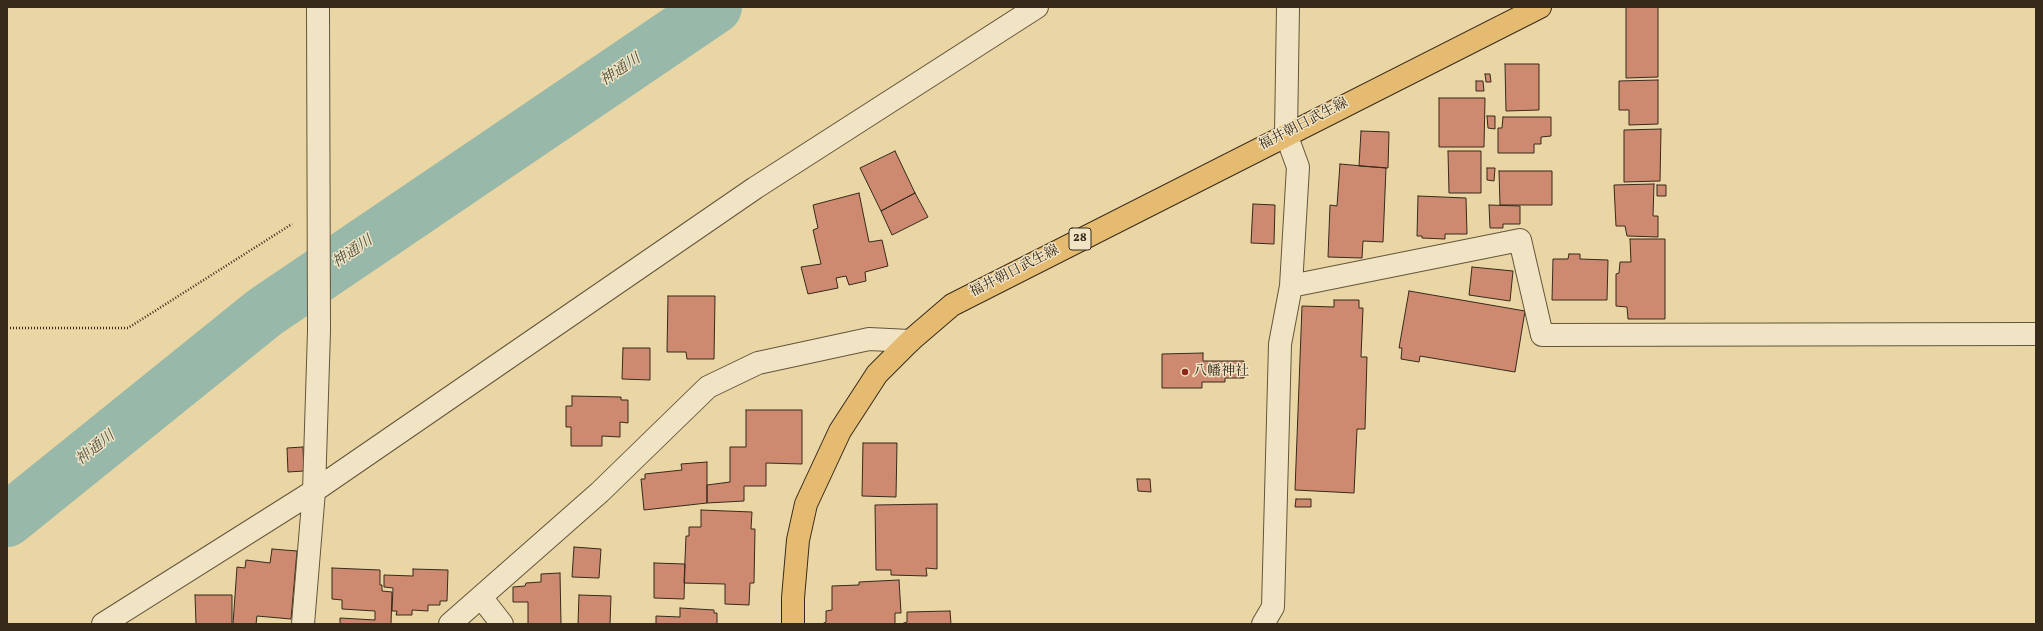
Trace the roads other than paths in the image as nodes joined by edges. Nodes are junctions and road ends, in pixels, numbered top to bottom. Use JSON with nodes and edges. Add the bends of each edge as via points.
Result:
{"nodes":[{"id":1,"x":318,"y":7,"type":"edge"},
{"id":2,"x":1038,"y":7,"type":"edge"},
{"id":3,"x":1288,"y":7,"type":"edge"},
{"id":4,"x":1540,"y":7,"type":"edge"},
{"id":5,"x":1286,"y":134,"type":"junction"},
{"id":6,"x":1291,"y":286,"type":"junction"},
{"id":7,"x":2036,"y":334,"type":"edge"},
{"id":8,"x":910,"y":341,"type":"junction"},
{"id":9,"x":314,"y":492,"type":"junction"},
{"id":10,"x":481,"y":597,"type":"junction"},
{"id":11,"x":103,"y":624,"type":"edge"},
{"id":12,"x":303,"y":624,"type":"edge"},
{"id":13,"x":450,"y":624,"type":"edge"},
{"id":14,"x":502,"y":624,"type":"edge"},
{"id":15,"x":793,"y":624,"type":"edge"},
{"id":16,"x":1263,"y":624,"type":"edge"}],
"edges":[{"from":1,"to":9,"type":"street","via":[[319,217]]},
{"from":2,"to":9,"type":"street","via":[[755,188]]},
{"from":3,"to":5,"type":"street"},
{"from":4,"to":5,"type":"main road","name":"福井朝日武生線","number":"28"},
{"from":5,"to":6,"type":"street","via":[[1298,167]]},
{"from":5,"to":8,"type":"main road","name":"福井朝日武生線","number":"28","via":[[952,305]]},
{"from":6,"to":7,"type":"street","via":[[1520,240],[1542,335]]},
{"from":6,"to":16,"type":"street","via":[[1280,344],[1273,607]]},
{"from":8,"to":10,"type":"street","via":[[869,339],[758,363],[708,387],[600,492]]},
{"from":8,"to":15,"type":"main road","name":"福井朝日武生線","number":"28","via":[[878,374],[840,431],[806,504],[798,540]]},
{"from":9,"to":11,"type":"street"},
{"from":9,"to":12,"type":"street"},
{"from":10,"to":13,"type":"street"},
{"from":10,"to":14,"type":"street"}]}
